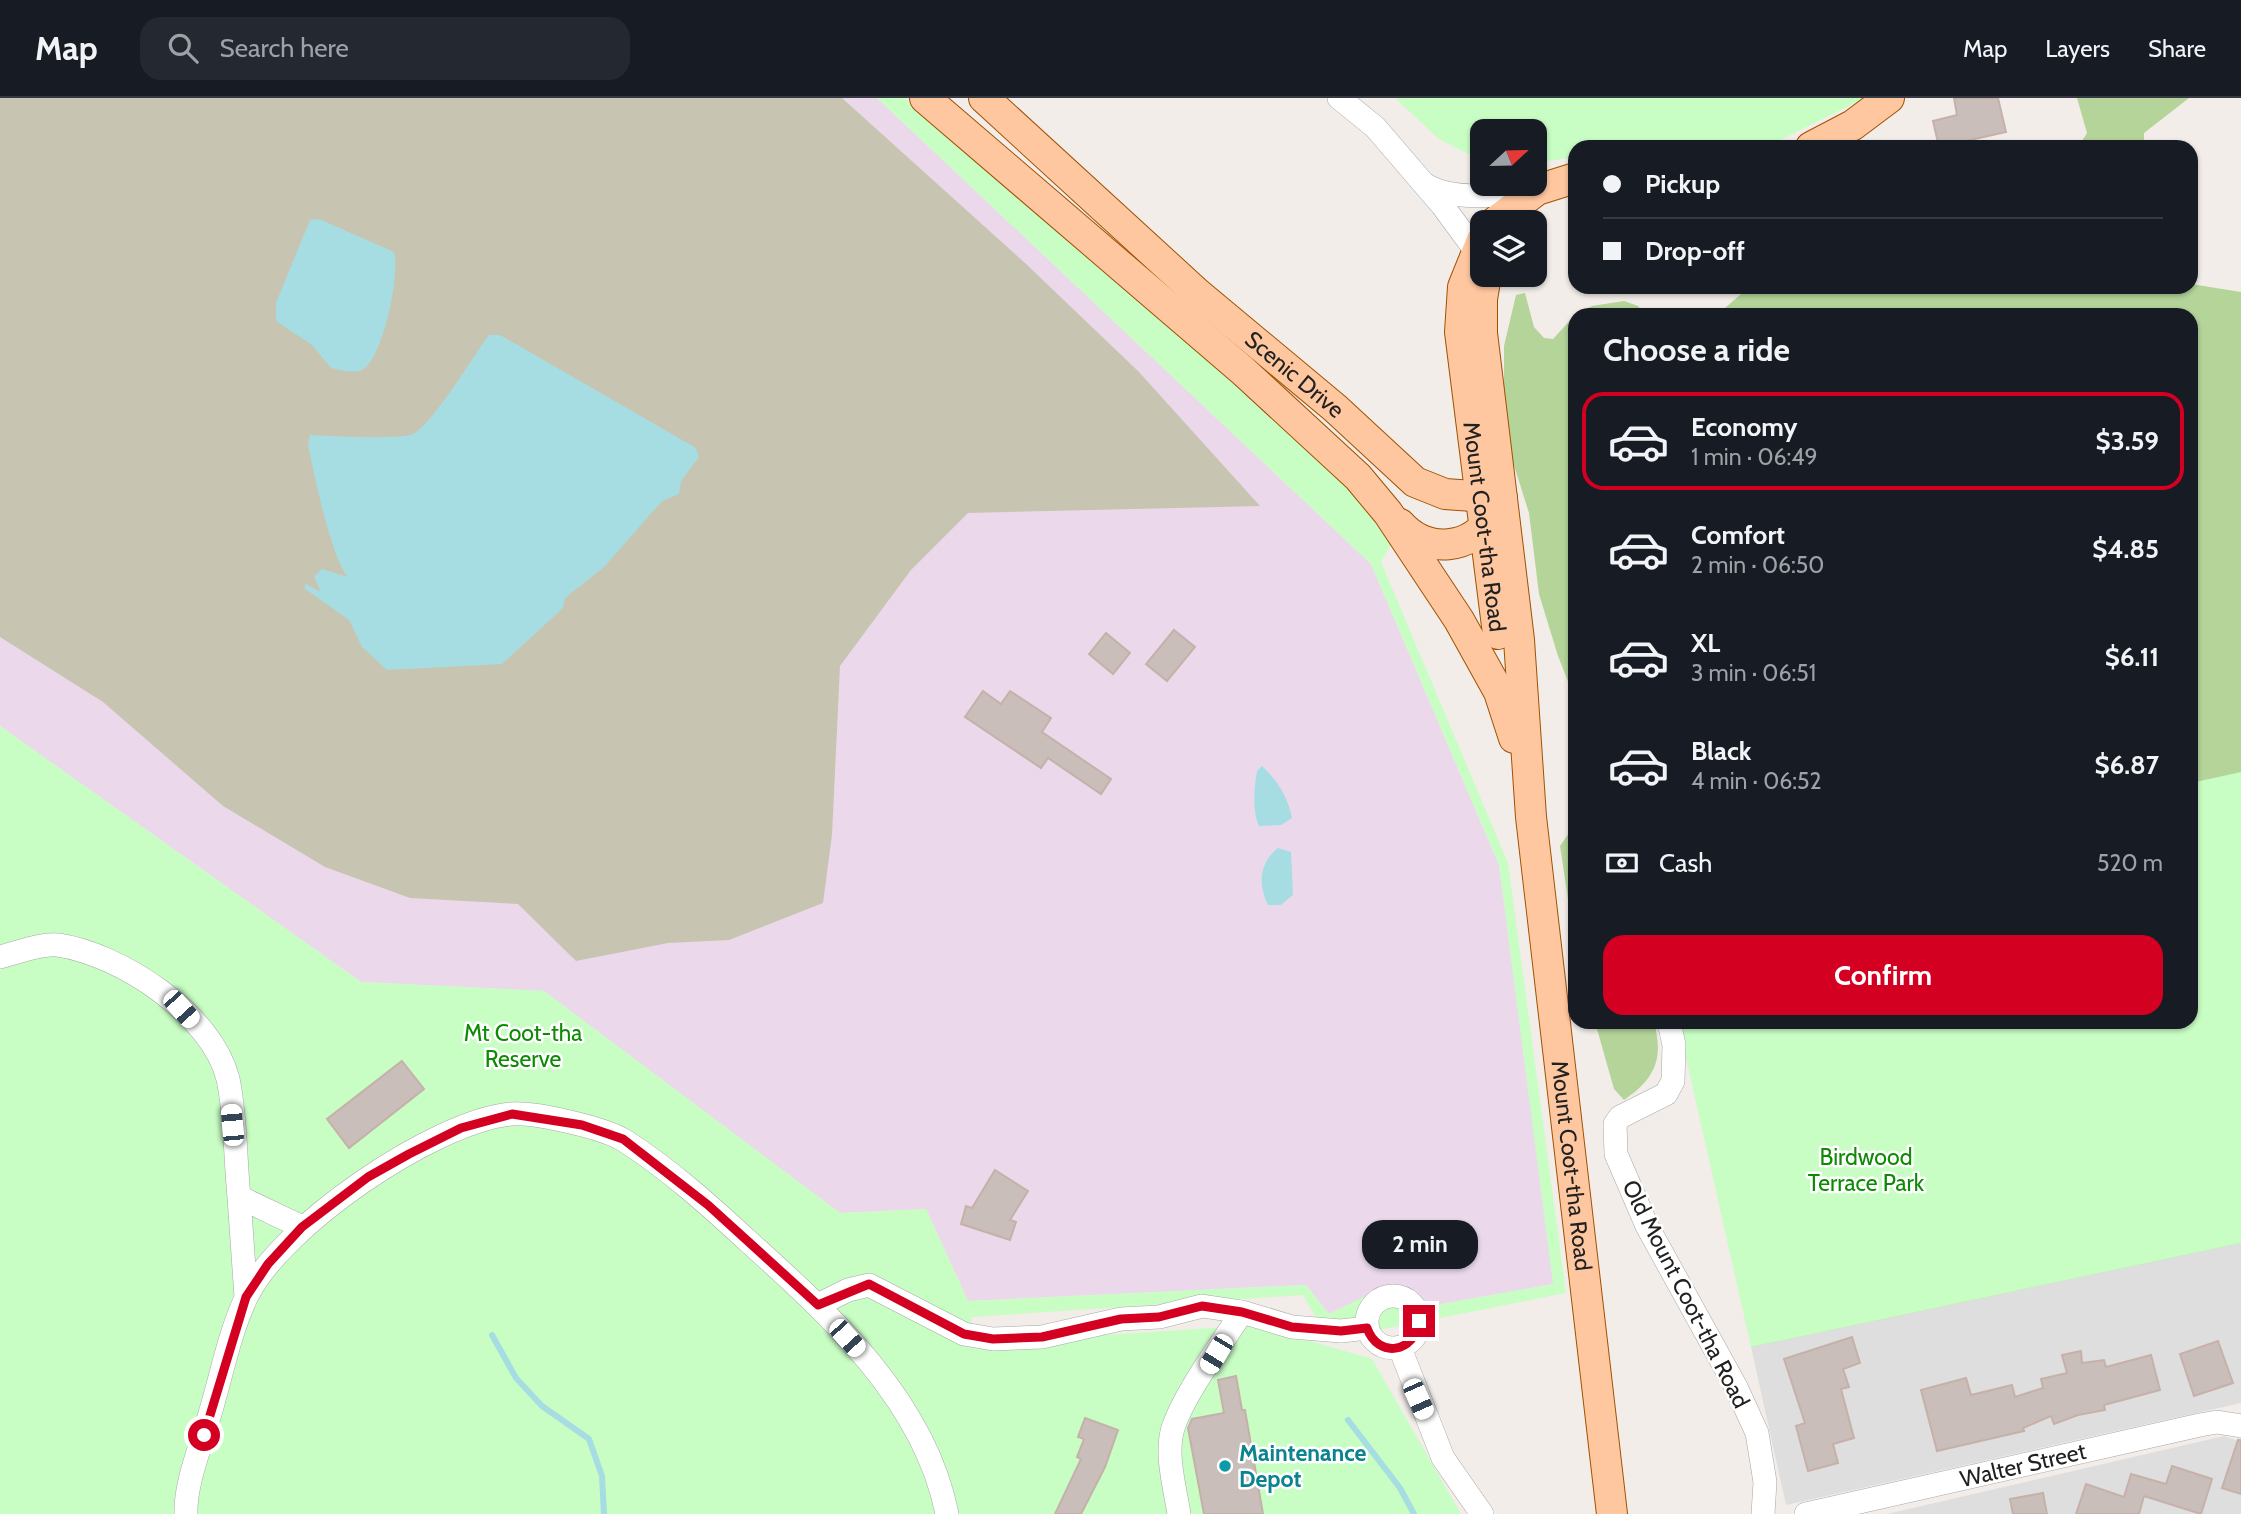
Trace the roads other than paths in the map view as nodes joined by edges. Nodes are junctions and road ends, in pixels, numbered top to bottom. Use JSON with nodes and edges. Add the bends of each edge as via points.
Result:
{"nodes":[{"id":1,"x":925,"y":98,"type":"edge"},
{"id":2,"x":984,"y":98,"type":"edge"},
{"id":3,"x":1339,"y":98,"type":"edge"},
{"id":4,"x":1889,"y":98,"type":"edge"},
{"id":5,"x":1824,"y":140,"type":"edge"},
{"id":6,"x":1568,"y":180,"type":"edge"},
{"id":7,"x":1420,"y":181,"type":"junction"},
{"id":8,"x":1547,"y":187,"type":"edge"},
{"id":9,"x":1470,"y":192,"type":"edge"},
{"id":10,"x":1527,"y":196,"type":"edge"},
{"id":11,"x":1568,"y":200,"type":"edge"},
{"id":12,"x":1509,"y":210,"type":"edge"},
{"id":13,"x":1543,"y":210,"type":"edge"},
{"id":14,"x":1470,"y":247,"type":"edge"},
{"id":15,"x":1482,"y":287,"type":"edge"},
{"id":16,"x":1376,"y":497,"type":"junction"},
{"id":17,"x":1490,"y":498,"type":"junction"},
{"id":18,"x":1482,"y":529,"type":"junction"},
{"id":19,"x":1516,"y":748,"type":"junction"},
{"id":20,"x":1531,"y":817,"type":"junction"},
{"id":21,"x":0,"y":957,"type":"edge"},
{"id":22,"x":1671,"y":1029,"type":"edge"},
{"id":23,"x":239,"y":1197,"type":"junction"},
{"id":24,"x":302,"y":1227,"type":"junction"},
{"id":25,"x":246,"y":1297,"type":"junction"},
{"id":26,"x":818,"y":1305,"type":"junction"},
{"id":27,"x":1242,"y":1312,"type":"junction"},
{"id":28,"x":1367,"y":1328,"type":"junction"},
{"id":29,"x":1400,"y":1348,"type":"junction"},
{"id":30,"x":2241,"y":1426,"type":"edge"},
{"id":31,"x":186,"y":1514,"type":"edge"},
{"id":32,"x":947,"y":1514,"type":"edge"},
{"id":33,"x":1179,"y":1514,"type":"edge"},
{"id":34,"x":1482,"y":1514,"type":"edge"},
{"id":35,"x":1612,"y":1514,"type":"edge"},
{"id":36,"x":1763,"y":1514,"type":"edge"},
{"id":37,"x":1806,"y":1514,"type":"edge"}],
"edges":[{"from":1,"to":16,"type":"main road","name":"Scenic Drive","via":[[1303,424]]},
{"from":2,"to":17,"type":"main road","name":"Scenic Drive","via":[[1197,293],[1415,482],[1438,493]]},
{"from":3,"to":7,"type":"street","via":[[1368,119]]},
{"from":4,"to":5,"type":"main road"},
{"from":6,"to":8,"type":"main road"},
{"from":7,"to":9,"type":"street","via":[[1433,189]]},
{"from":7,"to":14,"type":"street"},
{"from":10,"to":12,"type":"main road"},
{"from":11,"to":13,"type":"main road"},
{"from":15,"to":17,"type":"main road","name":"Mount Coot-tha Road"},
{"from":16,"to":18,"type":"main road","name":"Scenic Drive","via":[[1407,532],[1423,542],[1457,543]]},
{"from":16,"to":19,"type":"main road","name":"Scenic Drive","via":[[1490,673]]},
{"from":17,"to":18,"type":"main road"},
{"from":17,"to":20,"type":"main road","name":"Mount Coot-tha Road","via":[[1521,667]]},
{"from":18,"to":19,"type":"main road","name":"Mount Coot-tha Road"},
{"from":19,"to":20,"type":"main road","name":"Mount Coot-tha Road"},
{"from":20,"to":35,"type":"main road","name":"Mount Coot-tha Road"},
{"from":21,"to":23,"type":"street","via":[[55,945],[104,956],[181,1009],[209,1040],[228,1077]]},
{"from":22,"to":36,"type":"street","name":"Old Mount Coot-tha Road","via":[[1672,1081],[1666,1094],[1620,1117],[1615,1125],[1616,1154],[1647,1226],[1757,1433],[1765,1482]]},
{"from":23,"to":24,"type":"street"},
{"from":23,"to":25,"type":"street"},
{"from":24,"to":25,"type":"street"},
{"from":24,"to":26,"type":"street","via":[[368,1177],[461,1128],[512,1114],[555,1119],[623,1139],[708,1205]]},
{"from":25,"to":31,"type":"street","via":[[198,1457]]},
{"from":26,"to":27,"type":"street","via":[[869,1284],[964,1334],[993,1339],[1042,1337],[1202,1306]]},
{"from":26,"to":32,"type":"street","via":[[876,1371],[921,1440]]},
{"from":27,"to":28,"type":"street","via":[[1292,1327]]},
{"from":27,"to":33,"type":"street","via":[[1172,1430]]},
{"from":28,"to":29,"type":"street","via":[[1382,1347]]},
{"from":28,"to":29,"type":"street","via":[[1369,1311],[1380,1299],[1405,1299],[1413,1305],[1419,1321],[1414,1338]]},
{"from":29,"to":34,"type":"street","via":[[1443,1458]]},
{"from":30,"to":37,"type":"street","name":"Walter Street","via":[[2200,1425]]}]}
